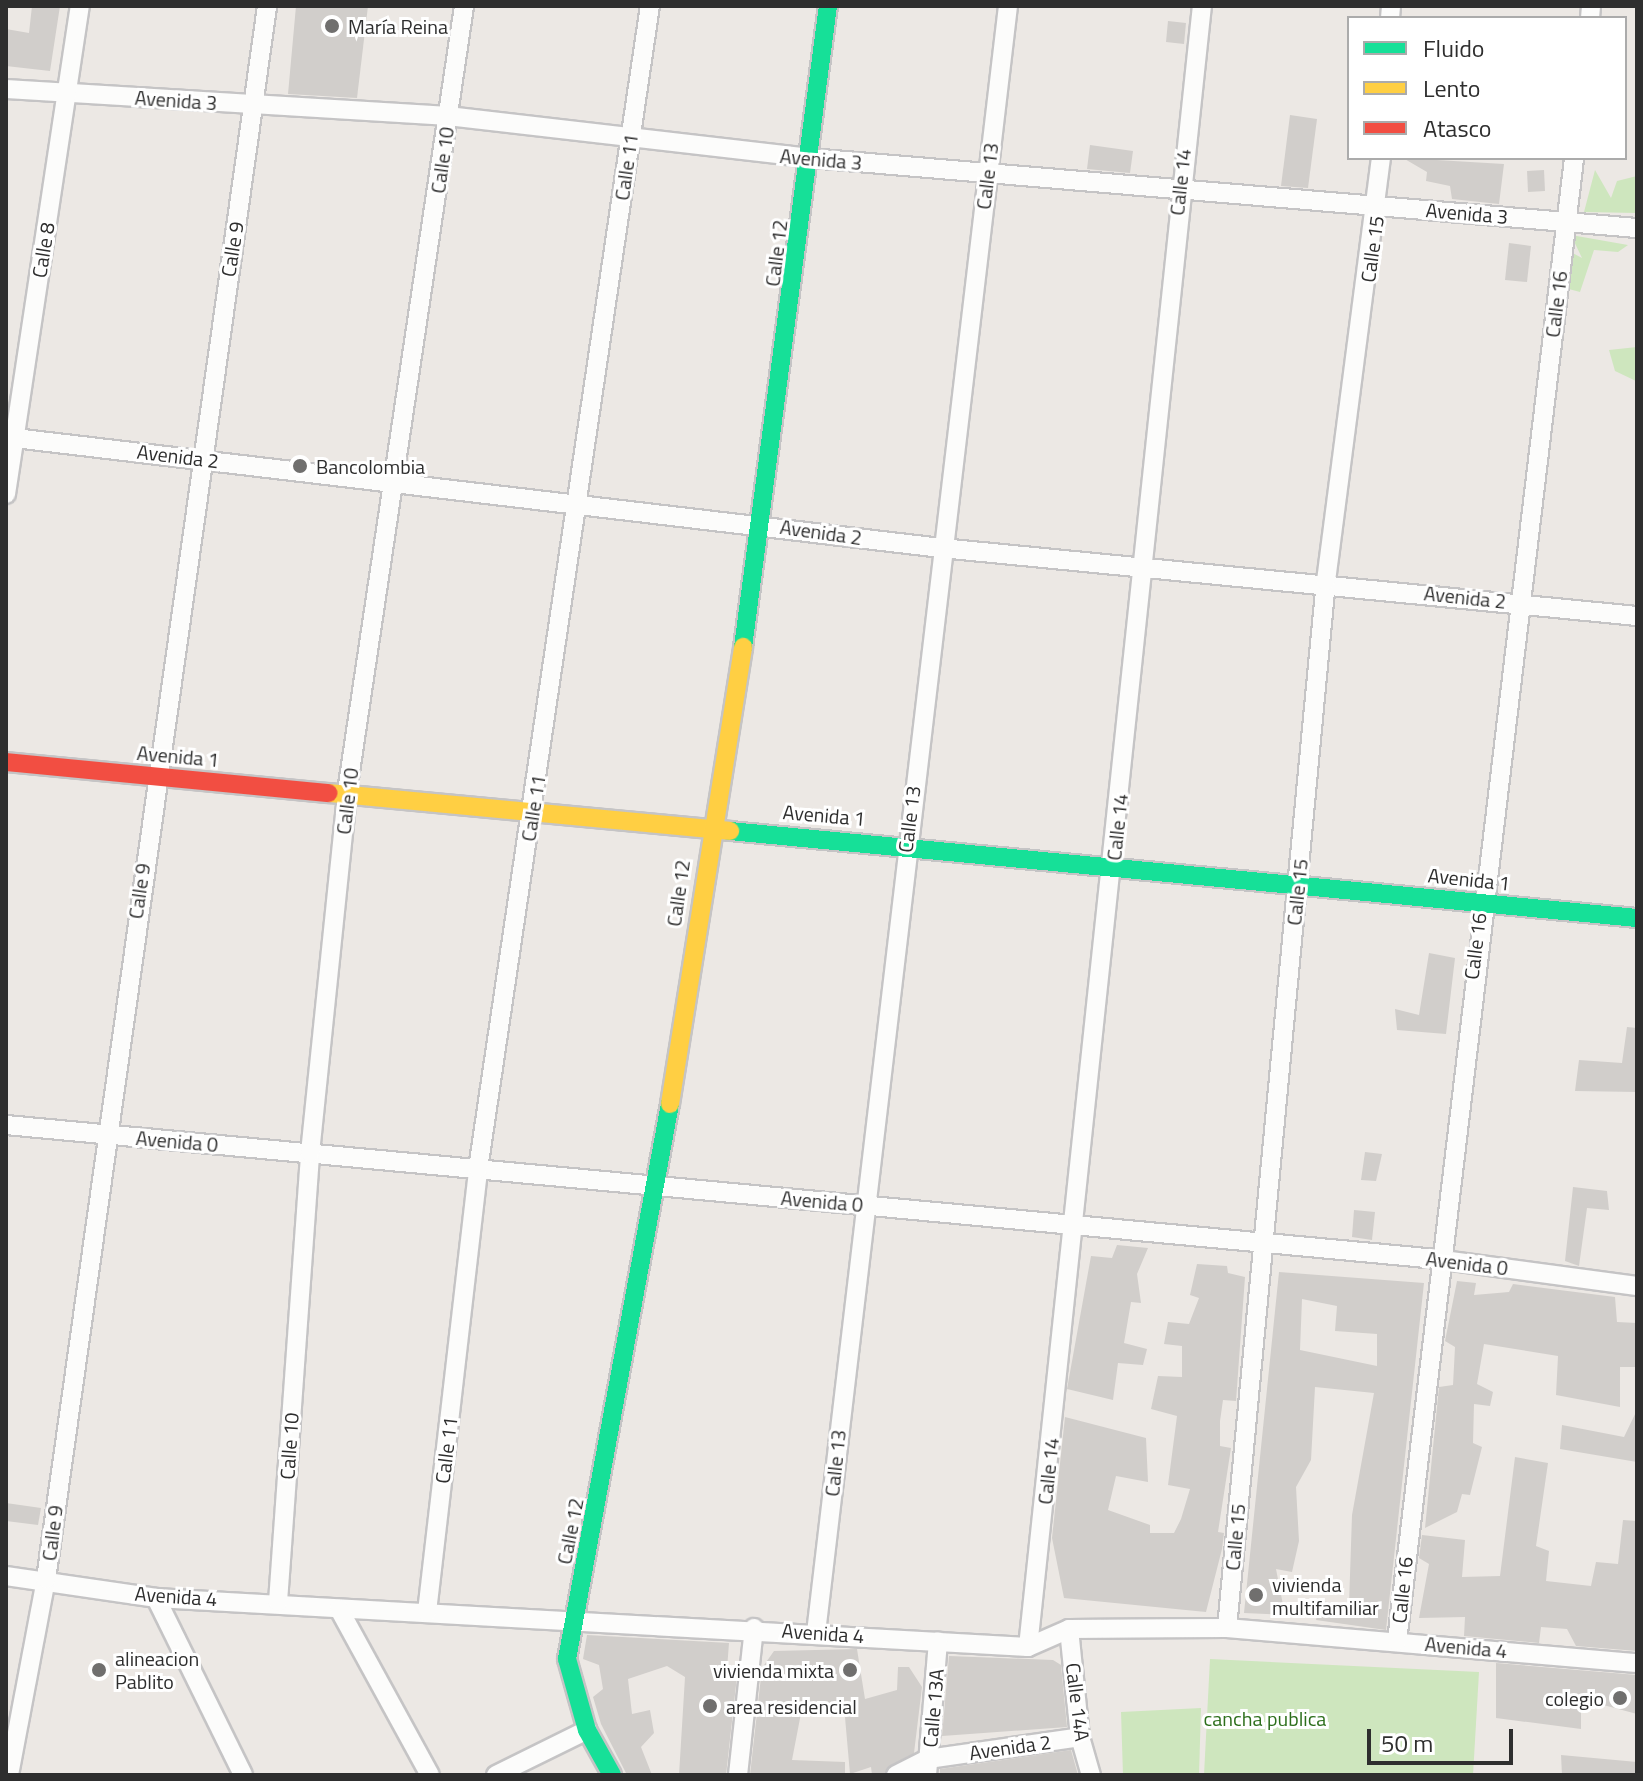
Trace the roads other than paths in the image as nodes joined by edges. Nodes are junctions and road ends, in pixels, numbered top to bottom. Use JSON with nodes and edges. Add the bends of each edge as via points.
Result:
{"nodes":[{"id":1,"x":80,"y":6,"type":"edge"},
{"id":2,"x":267,"y":6,"type":"edge"},
{"id":3,"x":464,"y":6,"type":"edge"},
{"id":4,"x":650,"y":6,"type":"edge"},
{"id":5,"x":828,"y":6,"type":"edge"},
{"id":6,"x":1008,"y":6,"type":"edge"},
{"id":7,"x":1202,"y":6,"type":"edge"},
{"id":8,"x":6,"y":89,"type":"edge"},
{"id":9,"x":67,"y":93,"type":"junction"},
{"id":10,"x":254,"y":105,"type":"junction"},
{"id":11,"x":448,"y":116,"type":"junction"},
{"id":12,"x":629,"y":139,"type":"junction"},
{"id":13,"x":810,"y":158,"type":"junction"},
{"id":14,"x":1381,"y":160,"type":"edge"},
{"id":15,"x":1574,"y":160,"type":"edge"},
{"id":16,"x":988,"y":174,"type":"junction"},
{"id":17,"x":1179,"y":191,"type":"junction"},
{"id":18,"x":1378,"y":205,"type":"junction"},
{"id":19,"x":1567,"y":222,"type":"junction"},
{"id":20,"x":1637,"y":228,"type":"edge"},
{"id":21,"x":10,"y":437,"type":"edge"},
{"id":22,"x":201,"y":458,"type":"junction"},
{"id":23,"x":394,"y":482,"type":"junction"},
{"id":24,"x":6,"y":494,"type":"edge"},
{"id":25,"x":580,"y":507,"type":"junction"},
{"id":26,"x":763,"y":524,"type":"junction"},
{"id":27,"x":941,"y":548,"type":"junction"},
{"id":28,"x":1146,"y":569,"type":"junction"},
{"id":29,"x":1326,"y":581,"type":"junction"},
{"id":30,"x":1517,"y":602,"type":"junction"},
{"id":31,"x":1637,"y":616,"type":"edge"},
{"id":32,"x":6,"y":762,"type":"edge"},
{"id":33,"x":155,"y":776,"type":"junction"},
{"id":34,"x":347,"y":792,"type":"junction"},
{"id":35,"x":532,"y":811,"type":"junction"},
{"id":36,"x":710,"y":828,"type":"junction"},
{"id":37,"x":906,"y":844,"type":"junction"},
{"id":38,"x":1113,"y":867,"type":"junction"},
{"id":39,"x":1297,"y":885,"type":"junction"},
{"id":40,"x":1480,"y":903,"type":"junction"},
{"id":41,"x":1637,"y":918,"type":"edge"},
{"id":42,"x":6,"y":1125,"type":"edge"},
{"id":43,"x":104,"y":1134,"type":"junction"},
{"id":44,"x":310,"y":1153,"type":"junction"},
{"id":45,"x":478,"y":1169,"type":"junction"},
{"id":46,"x":657,"y":1185,"type":"junction"},
{"id":47,"x":863,"y":1205,"type":"junction"},
{"id":48,"x":1076,"y":1225,"type":"junction"},
{"id":49,"x":1262,"y":1242,"type":"junction"},
{"id":50,"x":1437,"y":1259,"type":"junction"},
{"id":51,"x":1637,"y":1286,"type":"edge"},
{"id":52,"x":6,"y":1576,"type":"edge"},
{"id":53,"x":46,"y":1579,"type":"junction"},
{"id":54,"x":156,"y":1598,"type":"junction"},
{"id":55,"x":278,"y":1602,"type":"junction"},
{"id":56,"x":339,"y":1609,"type":"junction"},
{"id":57,"x":427,"y":1612,"type":"junction"},
{"id":58,"x":576,"y":1618,"type":"junction"},
{"id":59,"x":754,"y":1628,"type":"junction"},
{"id":60,"x":1227,"y":1628,"type":"junction"},
{"id":61,"x":1069,"y":1629,"type":"junction"},
{"id":62,"x":816,"y":1633,"type":"junction"},
{"id":63,"x":938,"y":1641,"type":"junction"},
{"id":64,"x":1397,"y":1641,"type":"junction"},
{"id":65,"x":1028,"y":1647,"type":"junction"},
{"id":66,"x":1637,"y":1663,"type":"edge"},
{"id":67,"x":587,"y":1730,"type":"junction"},
{"id":68,"x":1080,"y":1737,"type":"junction"},
{"id":69,"x":928,"y":1767,"type":"edge"},
{"id":70,"x":9,"y":1775,"type":"edge"},
{"id":71,"x":243,"y":1775,"type":"edge"},
{"id":72,"x":430,"y":1775,"type":"edge"},
{"id":73,"x":496,"y":1775,"type":"edge"},
{"id":74,"x":612,"y":1775,"type":"edge"},
{"id":75,"x":738,"y":1775,"type":"edge"},
{"id":76,"x":896,"y":1775,"type":"edge"},
{"id":77,"x":1091,"y":1775,"type":"edge"}],
"edges":[{"from":1,"to":9,"type":"street","name":"Calle 8"},
{"from":2,"to":10,"type":"street","name":"Calle 9"},
{"from":3,"to":11,"type":"street","name":"Calle 10"},
{"from":4,"to":12,"type":"street","name":"Calle 11"},
{"from":5,"to":13,"type":"street","name":"Calle 12"},
{"from":6,"to":16,"type":"street","name":"Calle 13"},
{"from":7,"to":17,"type":"street","name":"Calle 14"},
{"from":8,"to":9,"type":"street","name":"Avenida 3"},
{"from":9,"to":10,"type":"street","name":"Avenida 3"},
{"from":9,"to":21,"type":"street","name":"Calle 8"},
{"from":10,"to":11,"type":"street","name":"Avenida 3"},
{"from":10,"to":22,"type":"street","name":"Calle 9"},
{"from":11,"to":12,"type":"street","name":"Avenida 3"},
{"from":11,"to":23,"type":"street","name":"Calle 10"},
{"from":12,"to":13,"type":"street","name":"Avenida 3"},
{"from":12,"to":25,"type":"street","name":"Calle 11"},
{"from":13,"to":16,"type":"street","name":"Avenida 3"},
{"from":13,"to":26,"type":"street","name":"Calle 12"},
{"from":14,"to":18,"type":"street","name":"Calle 15"},
{"from":15,"to":19,"type":"street","name":"Calle 16"},
{"from":16,"to":17,"type":"street","name":"Avenida 3"},
{"from":16,"to":27,"type":"street","name":"Calle 13"},
{"from":17,"to":18,"type":"street","name":"Avenida 3"},
{"from":17,"to":28,"type":"street","name":"Calle 14"},
{"from":18,"to":19,"type":"street","name":"Avenida 3"},
{"from":18,"to":29,"type":"street","name":"Calle 15"},
{"from":19,"to":20,"type":"street","name":"Avenida 3"},
{"from":19,"to":30,"type":"street","name":"Calle 16"},
{"from":21,"to":22,"type":"street","name":"Avenida 2"},
{"from":21,"to":24,"type":"street","name":"Calle 8"},
{"from":22,"to":23,"type":"street","name":"Avenida 2"},
{"from":22,"to":33,"type":"street","name":"Calle 9"},
{"from":23,"to":25,"type":"street","name":"Avenida 2"},
{"from":23,"to":34,"type":"street","name":"Calle 10"},
{"from":25,"to":26,"type":"street","name":"Avenida 2"},
{"from":25,"to":35,"type":"street","name":"Calle 11"},
{"from":26,"to":27,"type":"street","name":"Avenida 2"},
{"from":26,"to":36,"type":"street","name":"Calle 12"},
{"from":27,"to":28,"type":"street","name":"Avenida 2"},
{"from":27,"to":37,"type":"street","name":"Calle 13"},
{"from":28,"to":29,"type":"street","name":"Avenida 2"},
{"from":28,"to":38,"type":"street","name":"Calle 14"},
{"from":29,"to":30,"type":"street","name":"Avenida 2"},
{"from":29,"to":39,"type":"street","name":"Calle 15"},
{"from":30,"to":31,"type":"street","name":"Avenida 2"},
{"from":30,"to":40,"type":"street","name":"Calle 16"},
{"from":32,"to":33,"type":"street","name":"Avenida 1"},
{"from":33,"to":34,"type":"street","name":"Avenida 1"},
{"from":33,"to":43,"type":"street","name":"Calle 9"},
{"from":34,"to":35,"type":"street","name":"Avenida 1"},
{"from":34,"to":44,"type":"street","name":"Calle 10"},
{"from":35,"to":36,"type":"street","name":"Avenida 1"},
{"from":35,"to":45,"type":"street","name":"Calle 11"},
{"from":36,"to":37,"type":"street","name":"Avenida 1"},
{"from":36,"to":46,"type":"street","name":"Calle 12"},
{"from":37,"to":38,"type":"street","name":"Avenida 1"},
{"from":37,"to":47,"type":"street","name":"Calle 13"},
{"from":38,"to":39,"type":"street","name":"Avenida 1"},
{"from":38,"to":48,"type":"street","name":"Calle 14"},
{"from":39,"to":40,"type":"street","name":"Avenida 1"},
{"from":39,"to":49,"type":"street","name":"Calle 15"},
{"from":40,"to":41,"type":"street","name":"Avenida 1"},
{"from":40,"to":50,"type":"street","name":"Calle 16"},
{"from":42,"to":43,"type":"street","name":"Avenida 0"},
{"from":43,"to":44,"type":"street","name":"Avenida 0"},
{"from":43,"to":53,"type":"street","name":"Calle 9"},
{"from":44,"to":45,"type":"street","name":"Avenida 0"},
{"from":44,"to":55,"type":"street","name":"Calle 10"},
{"from":45,"to":46,"type":"street","name":"Avenida 0"},
{"from":45,"to":57,"type":"street","name":"Calle 11"},
{"from":46,"to":47,"type":"street","name":"Avenida 0"},
{"from":46,"to":58,"type":"street","name":"Calle 12"},
{"from":47,"to":48,"type":"street","name":"Avenida 0"},
{"from":47,"to":62,"type":"street","name":"Calle 13"},
{"from":48,"to":49,"type":"street","name":"Avenida 0"},
{"from":48,"to":65,"type":"street","name":"Calle 14"},
{"from":49,"to":50,"type":"street","name":"Avenida 0"},
{"from":49,"to":60,"type":"street","name":"Calle 15"},
{"from":50,"to":51,"type":"street","name":"Avenida 0"},
{"from":50,"to":64,"type":"street","name":"Calle 16"},
{"from":52,"to":53,"type":"street","name":"Avenida 4"},
{"from":53,"to":54,"type":"street","name":"Avenida 4"},
{"from":53,"to":70,"type":"street","name":"Calle 9"},
{"from":54,"to":55,"type":"street","name":"Avenida 4"},
{"from":54,"to":71,"type":"street"},
{"from":55,"to":56,"type":"street","name":"Avenida 4"},
{"from":56,"to":57,"type":"street","name":"Avenida 4"},
{"from":56,"to":72,"type":"street"},
{"from":57,"to":58,"type":"street","name":"Avenida 4"},
{"from":58,"to":59,"type":"street","name":"Avenida 4"},
{"from":58,"to":67,"type":"street","name":"Calle 12","via":[[568,1672]]},
{"from":59,"to":62,"type":"street","name":"Avenida 4"},
{"from":59,"to":75,"type":"street"},
{"from":60,"to":61,"type":"street","name":"Avenida 4"},
{"from":60,"to":64,"type":"street","name":"Avenida 4"},
{"from":61,"to":65,"type":"street","name":"Avenida 4"},
{"from":61,"to":68,"type":"street","name":"Calle 14A"},
{"from":62,"to":63,"type":"street","name":"Avenida 4"},
{"from":63,"to":65,"type":"street","name":"Avenida 4"},
{"from":63,"to":69,"type":"street","name":"Calle 13A"},
{"from":64,"to":66,"type":"street","name":"Avenida 4"},
{"from":67,"to":73,"type":"street"},
{"from":67,"to":74,"type":"street","name":"Calle 12"},
{"from":68,"to":69,"type":"street","name":"Avenida 2"},
{"from":68,"to":77,"type":"street","name":"Calle 14A"},
{"from":69,"to":76,"type":"street","name":"Avenida 2"}]}
